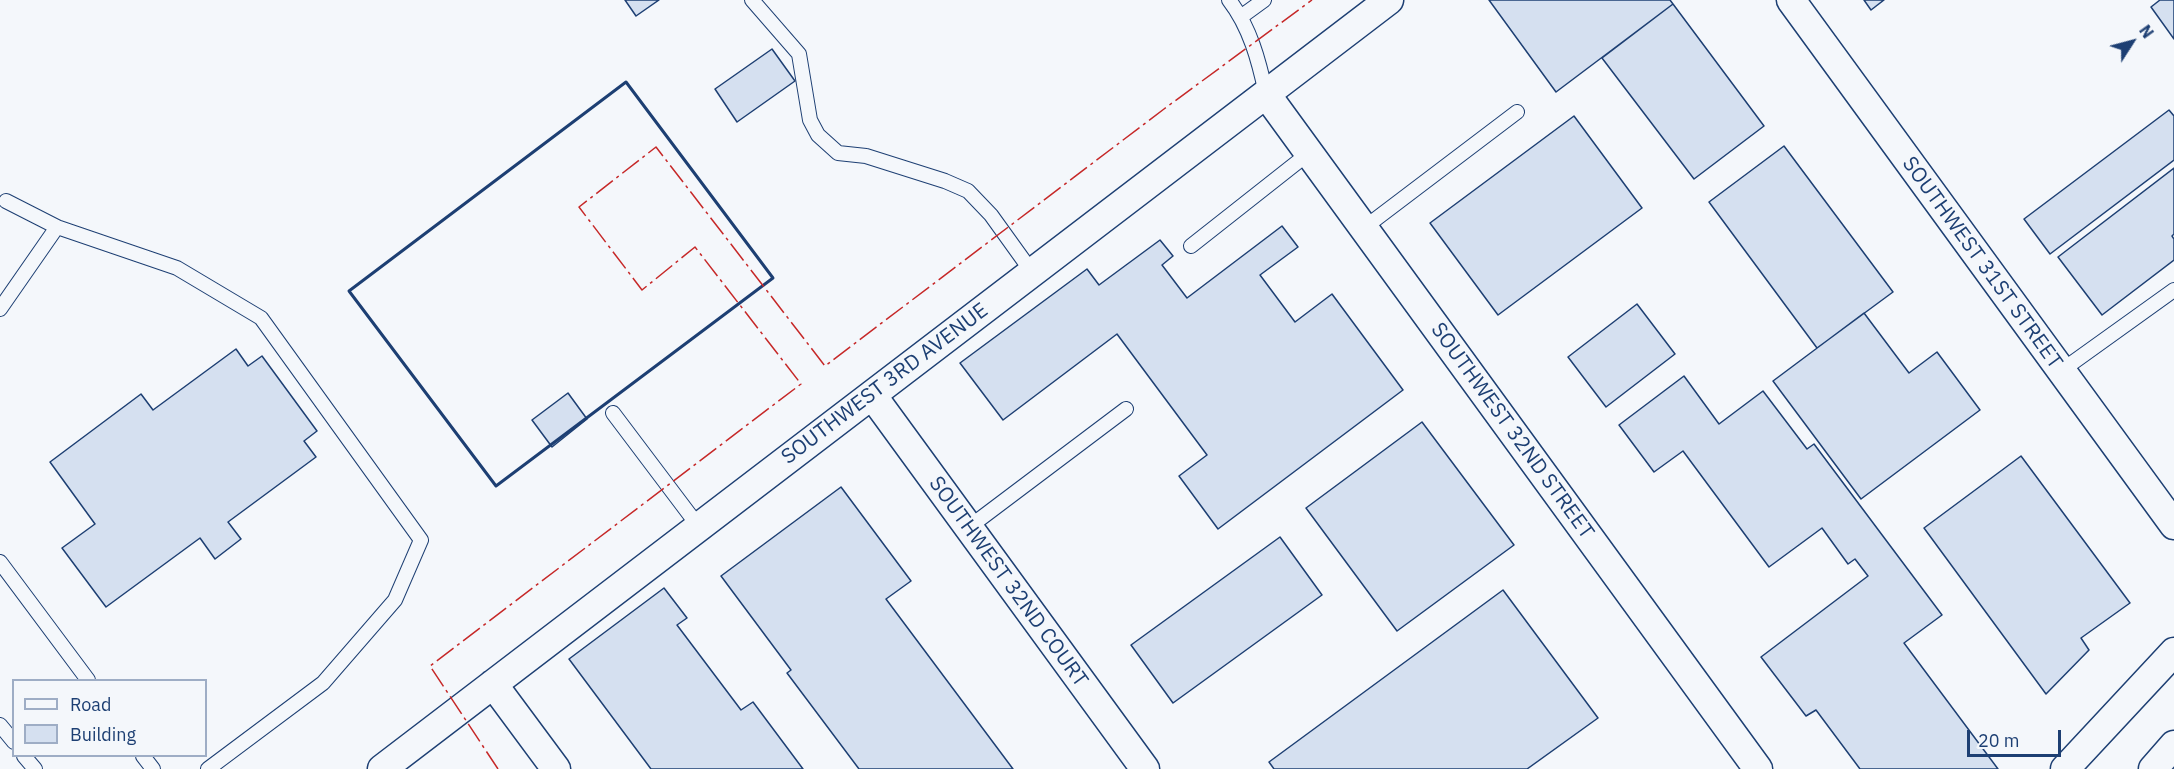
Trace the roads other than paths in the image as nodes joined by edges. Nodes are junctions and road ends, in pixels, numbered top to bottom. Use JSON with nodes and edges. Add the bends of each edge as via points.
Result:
{"nodes":[{"id":1,"x":752,"y":0,"type":"edge"},
{"id":2,"x":1229,"y":0,"type":"edge"},
{"id":3,"x":1264,"y":0,"type":"edge"},
{"id":4,"x":1389,"y":0,"type":"edge"},
{"id":5,"x":1791,"y":0,"type":"edge"},
{"id":6,"x":1242,"y":16,"type":"junction"},
{"id":7,"x":1266,"y":94,"type":"junction"},
{"id":8,"x":1517,"y":112,"type":"dead end"},
{"id":9,"x":1309,"y":153,"type":"junction"},
{"id":10,"x":2,"y":198,"type":"edge"},
{"id":11,"x":57,"y":228,"type":"junction"},
{"id":12,"x":1364,"y":228,"type":"junction"},
{"id":13,"x":1191,"y":246,"type":"dead end"},
{"id":14,"x":1032,"y":272,"type":"junction"},
{"id":15,"x":2174,"y":290,"type":"edge"},
{"id":16,"x":0,"y":309,"type":"edge"},
{"id":17,"x":2061,"y":371,"type":"junction"},
{"id":18,"x":872,"y":394,"type":"junction"},
{"id":19,"x":1126,"y":409,"type":"dead end"},
{"id":20,"x":613,"y":413,"type":"dead end"},
{"id":21,"x":2174,"y":525,"type":"edge"},
{"id":22,"x":699,"y":527,"type":"junction"},
{"id":23,"x":968,"y":528,"type":"junction"},
{"id":24,"x":0,"y":561,"type":"edge"},
{"id":25,"x":2174,"y":652,"type":"edge"},
{"id":26,"x":87,"y":679,"type":"edge"},
{"id":27,"x":493,"y":684,"type":"junction"},
{"id":28,"x":0,"y":725,"type":"edge"},
{"id":29,"x":12,"y":740,"type":"edge"},
{"id":30,"x":2174,"y":746,"type":"edge"},
{"id":31,"x":25,"y":757,"type":"edge"},
{"id":32,"x":144,"y":757,"type":"edge"},
{"id":33,"x":35,"y":769,"type":"edge"},
{"id":34,"x":153,"y":769,"type":"edge"},
{"id":35,"x":208,"y":769,"type":"edge"},
{"id":36,"x":382,"y":769,"type":"edge"},
{"id":37,"x":556,"y":769,"type":"edge"},
{"id":38,"x":1145,"y":769,"type":"edge"},
{"id":39,"x":1758,"y":769,"type":"edge"},
{"id":40,"x":2064,"y":769,"type":"edge"},
{"id":41,"x":2153,"y":769,"type":"edge"}],
"edges":[{"from":1,"to":14,"type":"lane","via":[[799,54],[810,120],[818,135],[838,153],[866,156],[968,191],[991,215]]},
{"from":2,"to":6,"type":"lane"},
{"from":3,"to":6,"type":"lane"},
{"from":4,"to":7,"type":"street","name":"SOUTHWEST 3RD AVENUE"},
{"from":5,"to":17,"type":"street","name":"SOUTHWEST 31ST STREET"},
{"from":6,"to":7,"type":"lane"},
{"from":7,"to":9,"type":"street","name":"SOUTHWEST 32ND STREET"},
{"from":7,"to":14,"type":"street","name":"SOUTHWEST 3RD AVENUE"},
{"from":8,"to":12,"type":"lane"},
{"from":9,"to":12,"type":"street","name":"SOUTHWEST 32ND STREET"},
{"from":9,"to":13,"type":"lane"},
{"from":10,"to":11,"type":"lane"},
{"from":11,"to":16,"type":"lane"},
{"from":11,"to":35,"type":"lane","via":[[177,268],[261,318],[421,540],[395,600],[323,683]]},
{"from":12,"to":39,"type":"street","name":"SOUTHWEST 32ND STREET"},
{"from":14,"to":18,"type":"street","name":"SOUTHWEST 3RD AVENUE"},
{"from":15,"to":17,"type":"lane"},
{"from":17,"to":21,"type":"street","name":"SOUTHWEST 31ST STREET"},
{"from":18,"to":22,"type":"street","name":"SOUTHWEST 3RD AVENUE"},
{"from":18,"to":23,"type":"street","name":"SOUTHWEST 32ND COURT"},
{"from":19,"to":23,"type":"lane"},
{"from":20,"to":22,"type":"lane"},
{"from":22,"to":27,"type":"street","name":"SOUTHWEST 3RD AVENUE"},
{"from":23,"to":38,"type":"street","name":"SOUTHWEST 32ND COURT"},
{"from":24,"to":26,"type":"lane"},
{"from":25,"to":40,"type":"street"},
{"from":27,"to":36,"type":"street","name":"SOUTHWEST 3RD AVENUE"},
{"from":27,"to":37,"type":"street"},
{"from":28,"to":29,"type":"lane"},
{"from":30,"to":41,"type":"street"},
{"from":31,"to":33,"type":"lane"},
{"from":32,"to":34,"type":"lane"}]}
